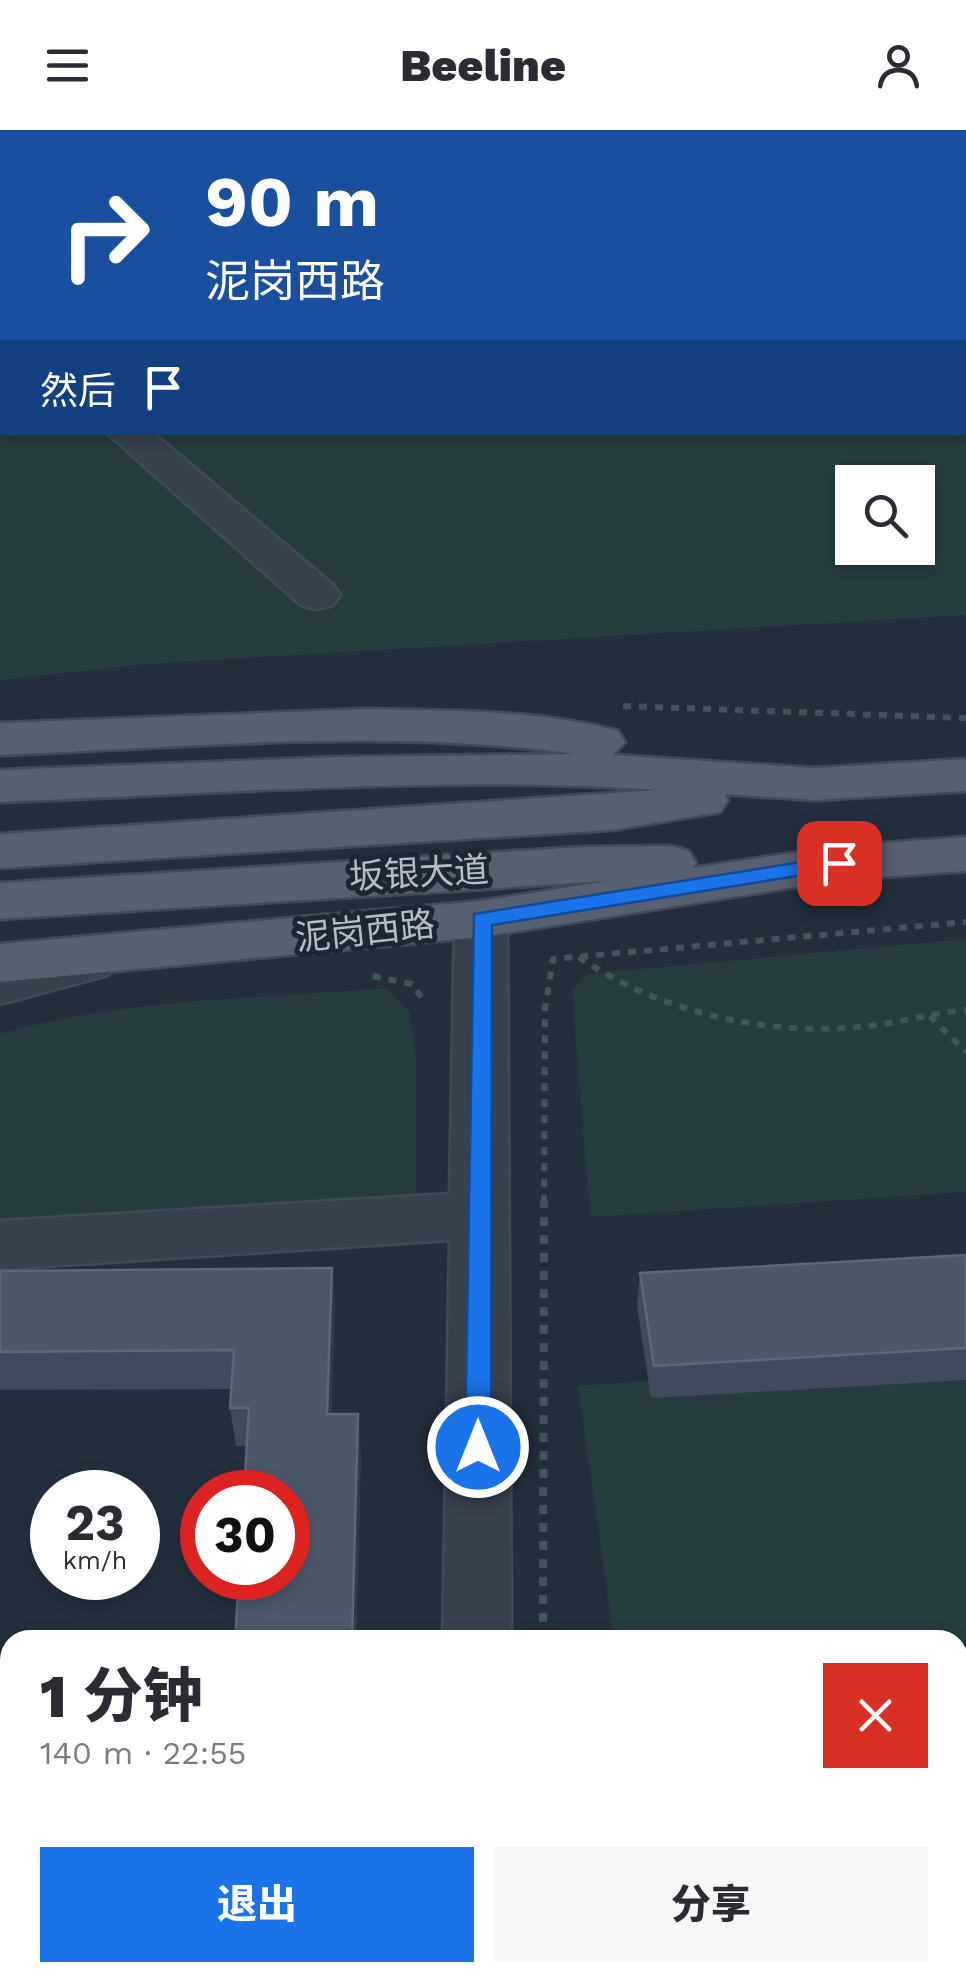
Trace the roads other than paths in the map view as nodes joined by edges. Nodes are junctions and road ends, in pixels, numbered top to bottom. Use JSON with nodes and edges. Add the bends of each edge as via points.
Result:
{"nodes":[{"id":1,"x":130,"y":435,"type":"edge"},
{"id":2,"x":317,"y":594,"type":"dead end"},
{"id":3,"x":0,"y":739,"type":"edge"},
{"id":4,"x":966,"y":775,"type":"edge"},
{"id":5,"x":814,"y":784,"type":"junction"},
{"id":6,"x":7,"y":785,"type":"edge"},
{"id":7,"x":0,"y":851,"type":"edge"},
{"id":8,"x":966,"y":854,"type":"edge"},
{"id":9,"x":839,"y":863,"type":"junction"},
{"id":10,"x":0,"y":901,"type":"edge"},
{"id":11,"x":481,"y":920,"type":"junction"},
{"id":12,"x":119,"y":954,"type":"junction"},
{"id":13,"x":0,"y":963,"type":"edge"},
{"id":14,"x":0,"y":985,"type":"edge"},
{"id":15,"x":480,"y":1216,"type":"junction"},
{"id":16,"x":0,"y":1244,"type":"edge"},
{"id":17,"x":477,"y":1630,"type":"edge"}],
"edges":[{"from":1,"to":2,"type":"street"},
{"from":3,"to":5,"type":"main road","via":[[366,724],[496,728],[671,750]]},
{"from":4,"to":5,"type":"main road"},
{"from":5,"to":6,"type":"main road","via":[[584,770]]},
{"from":5,"to":7,"type":"main road","name":"坂银大道","via":[[612,813]]},
{"from":8,"to":9,"type":"main road","name":"泥岗西路"},
{"from":9,"to":10,"type":"main road","name":"坂银大道","via":[[582,864]]},
{"from":9,"to":11,"type":"main road","name":"泥岗西路"},
{"from":11,"to":12,"type":"main road","name":"泥岗西路"},
{"from":11,"to":15,"type":"street"},
{"from":12,"to":13,"type":"main road","name":"泥岗西路"},
{"from":12,"to":14,"type":"street"},
{"from":15,"to":16,"type":"street"},
{"from":15,"to":17,"type":"street"}]}
